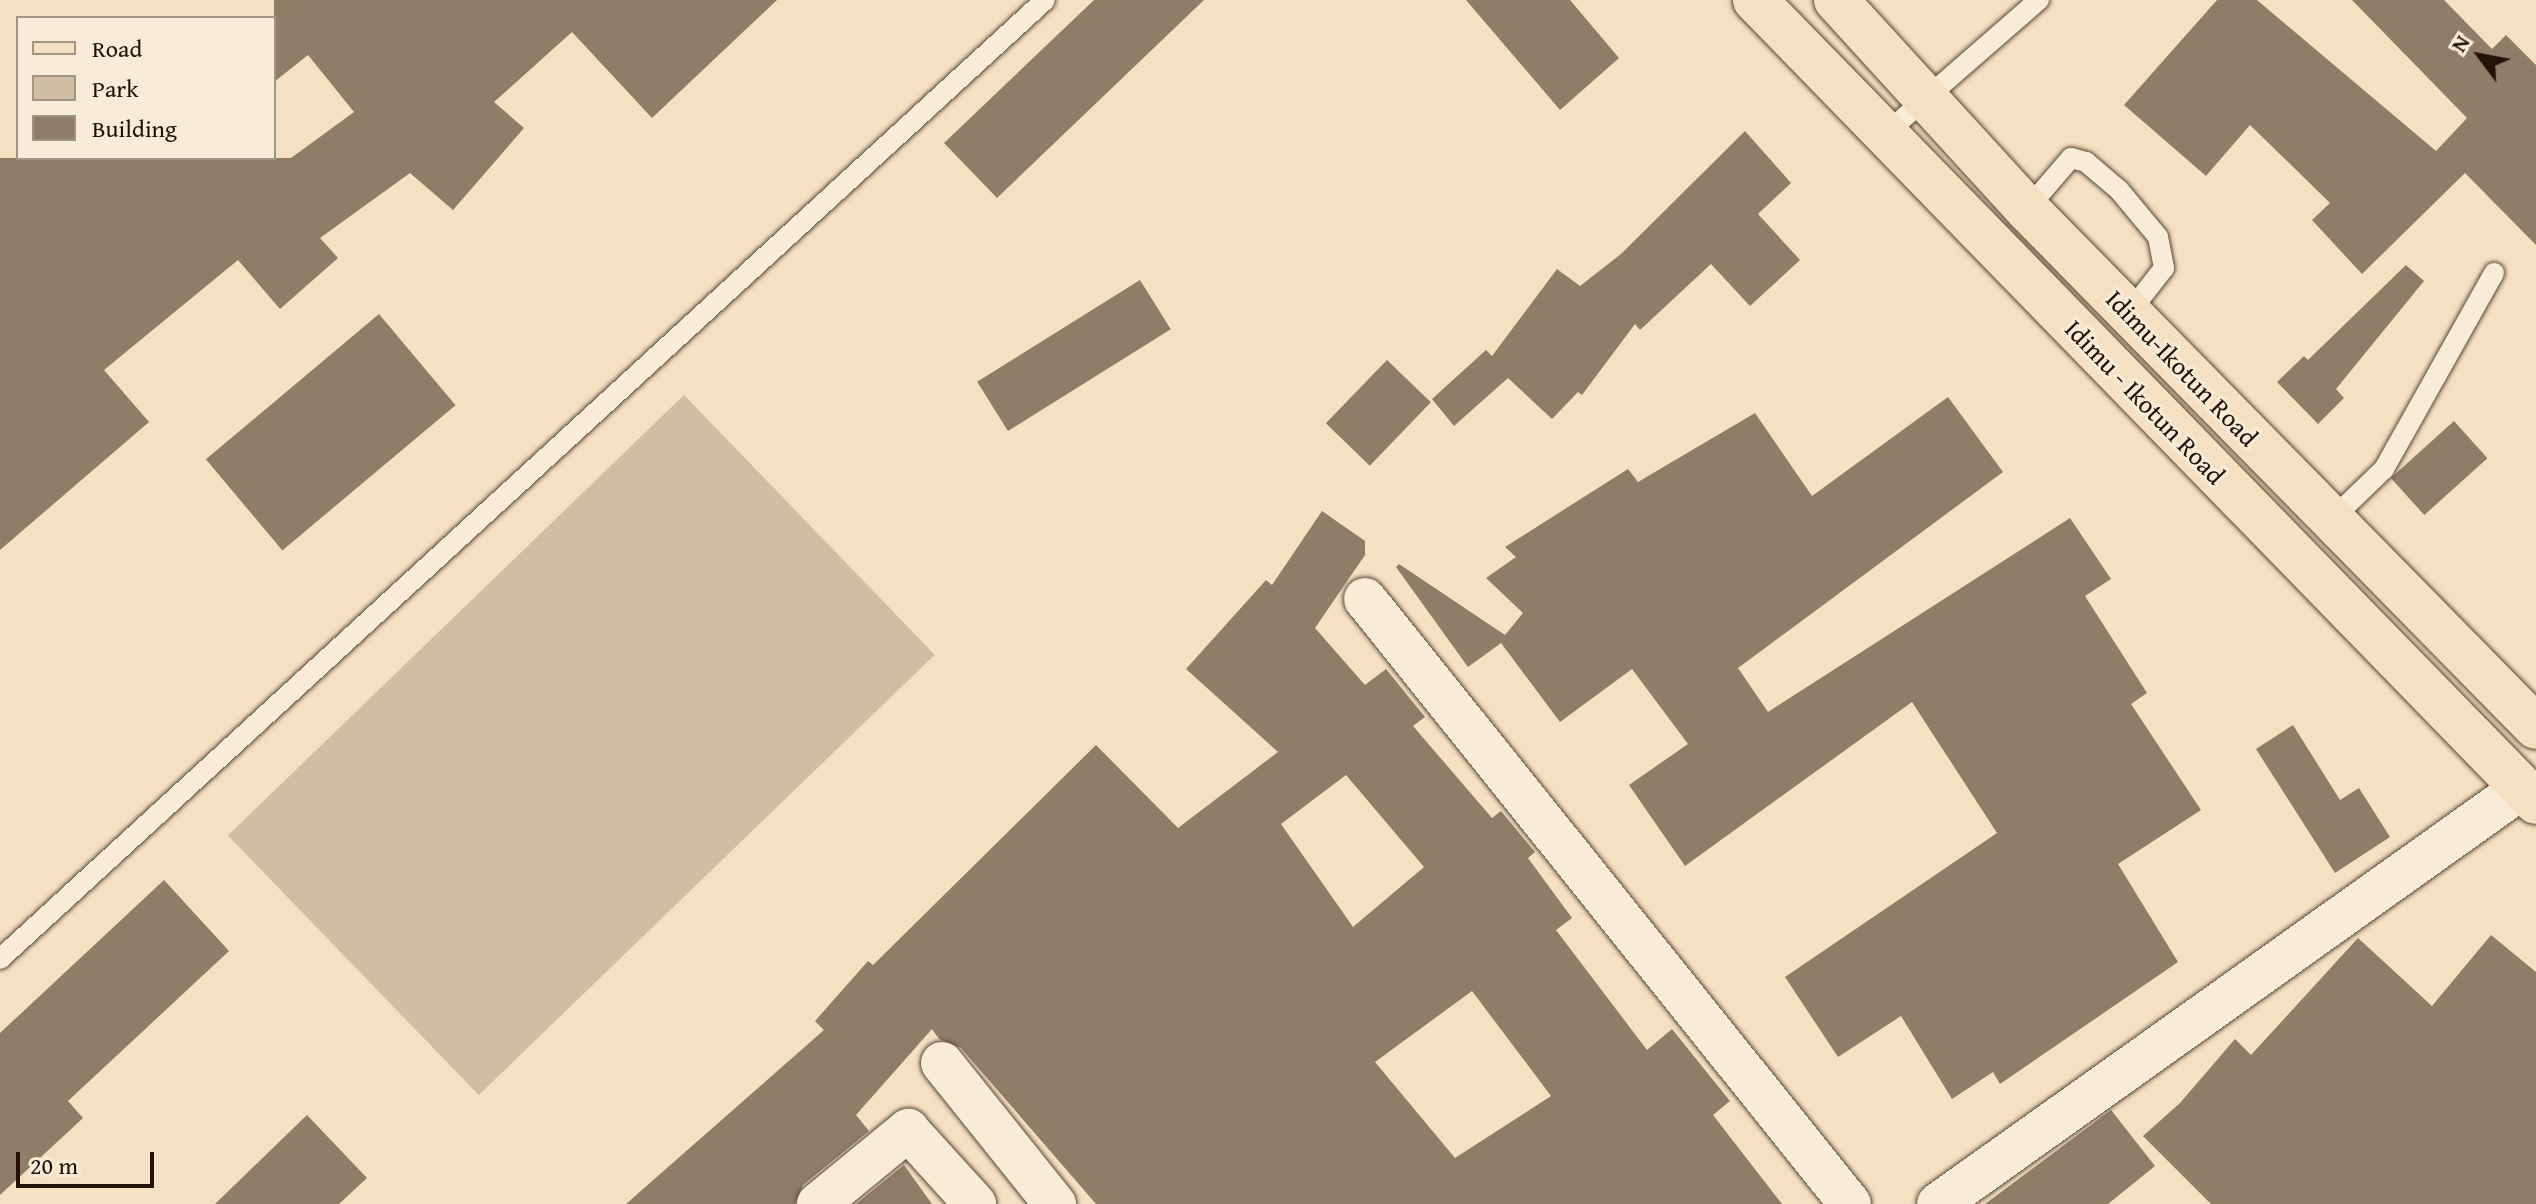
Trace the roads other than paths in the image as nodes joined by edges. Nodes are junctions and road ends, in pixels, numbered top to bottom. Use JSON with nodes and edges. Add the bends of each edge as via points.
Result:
{"nodes":[{"id":1,"x":1045,"y":0,"type":"edge"},
{"id":2,"x":1755,"y":0,"type":"edge"},
{"id":3,"x":1836,"y":0,"type":"edge"},
{"id":4,"x":2039,"y":0,"type":"edge"},
{"id":5,"x":1925,"y":100,"type":"junction"},
{"id":6,"x":1884,"y":135,"type":"junction"},
{"id":7,"x":2027,"y":209,"type":"junction"},
{"id":8,"x":2494,"y":273,"type":"dead end"},
{"id":9,"x":2129,"y":313,"type":"junction"},
{"id":10,"x":2330,"y":521,"type":"junction"},
{"id":11,"x":1365,"y":599,"type":"dead end"},
{"id":12,"x":2455,"y":647,"type":"junction"},
{"id":13,"x":2417,"y":680,"type":"junction"},
{"id":14,"x":2536,"y":727,"type":"edge"},
{"id":15,"x":2529,"y":795,"type":"edge"},
{"id":16,"x":0,"y":959,"type":"edge"},
{"id":17,"x":942,"y":1063,"type":"dead end"},
{"id":18,"x":818,"y":1204,"type":"edge"},
{"id":19,"x":975,"y":1204,"type":"edge"},
{"id":20,"x":1055,"y":1204,"type":"edge"},
{"id":21,"x":1850,"y":1204,"type":"edge"},
{"id":22,"x":1938,"y":1204,"type":"edge"}],
"edges":[{"from":1,"to":16,"type":"lane"},
{"from":2,"to":6,"type":"main road","name":"Idimu - Ikotun Road"},
{"from":3,"to":5,"type":"main road","name":"Idimu-Ikotun Road"},
{"from":4,"to":5,"type":"lane"},
{"from":5,"to":6,"type":"lane"},
{"from":5,"to":7,"type":"main road","name":"Idimu-Ikotun Road"},
{"from":6,"to":13,"type":"main road","name":"Idimu - Ikotun Road"},
{"from":7,"to":9,"type":"main road","name":"Idimu-Ikotun Road"},
{"from":7,"to":9,"type":"lane","via":[[2071,158],[2086,162],[2119,190],[2158,237],[2164,268]]},
{"from":8,"to":10,"type":"lane","via":[[2384,469]]},
{"from":9,"to":10,"type":"main road","name":"Idimu-Ikotun Road"},
{"from":10,"to":12,"type":"main road","name":"Idimu-Ikotun Road"},
{"from":11,"to":21,"type":"street"},
{"from":12,"to":13,"type":"main road"},
{"from":12,"to":14,"type":"main road","name":"Idimu-Ikotun Road"},
{"from":13,"to":15,"type":"main road","name":"Idimu - Ikotun Road"},
{"from":15,"to":22,"type":"street"},
{"from":17,"to":20,"type":"street"},
{"from":18,"to":19,"type":"street","via":[[908,1130]]}]}
